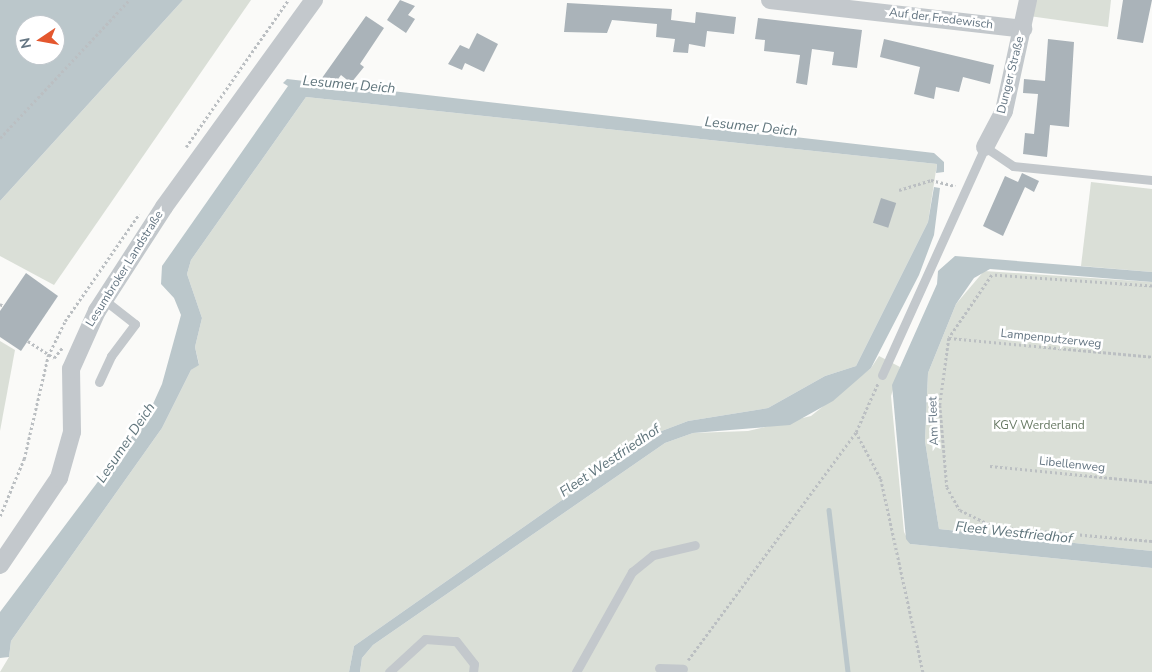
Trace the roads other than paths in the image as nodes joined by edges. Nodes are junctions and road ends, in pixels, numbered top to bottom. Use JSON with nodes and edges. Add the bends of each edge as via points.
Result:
{"nodes":[{"id":1,"x":314,"y":0,"type":"edge"},
{"id":2,"x":770,"y":0,"type":"edge"},
{"id":3,"x":1028,"y":0,"type":"edge"},
{"id":4,"x":1023,"y":29,"type":"junction"},
{"id":5,"x":985,"y":147,"type":"junction"},
{"id":6,"x":1152,"y":180,"type":"edge"},
{"id":7,"x":104,"y":300,"type":"junction"},
{"id":8,"x":882,"y":375,"type":"road end"},
{"id":9,"x":99,"y":382,"type":"dead end"},
{"id":10,"x":695,"y":545,"type":"dead end"},
{"id":11,"x":0,"y":565,"type":"edge"},
{"id":12,"x":659,"y":668,"type":"dead end"},
{"id":13,"x":683,"y":669,"type":"road end"},
{"id":14,"x":390,"y":672,"type":"edge"},
{"id":15,"x":473,"y":672,"type":"edge"},
{"id":16,"x":576,"y":672,"type":"edge"}],
"edges":[{"from":1,"to":7,"type":"street","name":"Lesumbroker Landstraße","via":[[164,207]]},
{"from":2,"to":4,"type":"street","name":"Auf der Fredewisch"},
{"from":3,"to":4,"type":"street","name":"Dunger Straße"},
{"from":4,"to":5,"type":"street","name":"Dunger Straße","via":[[1004,111]]},
{"from":5,"to":6,"type":"lane","via":[[1013,166]]},
{"from":5,"to":8,"type":"lane"},
{"from":7,"to":9,"type":"lane","via":[[135,324],[111,356]]},
{"from":7,"to":11,"type":"street","name":"Lesumbroker Landstraße","via":[[71,369],[72,432],[59,478]]},
{"from":10,"to":16,"type":"lane","via":[[654,555],[632,572]]},
{"from":12,"to":13,"type":"lane"},
{"from":14,"to":15,"type":"lane","via":[[426,639],[456,642],[474,664]]}]}
